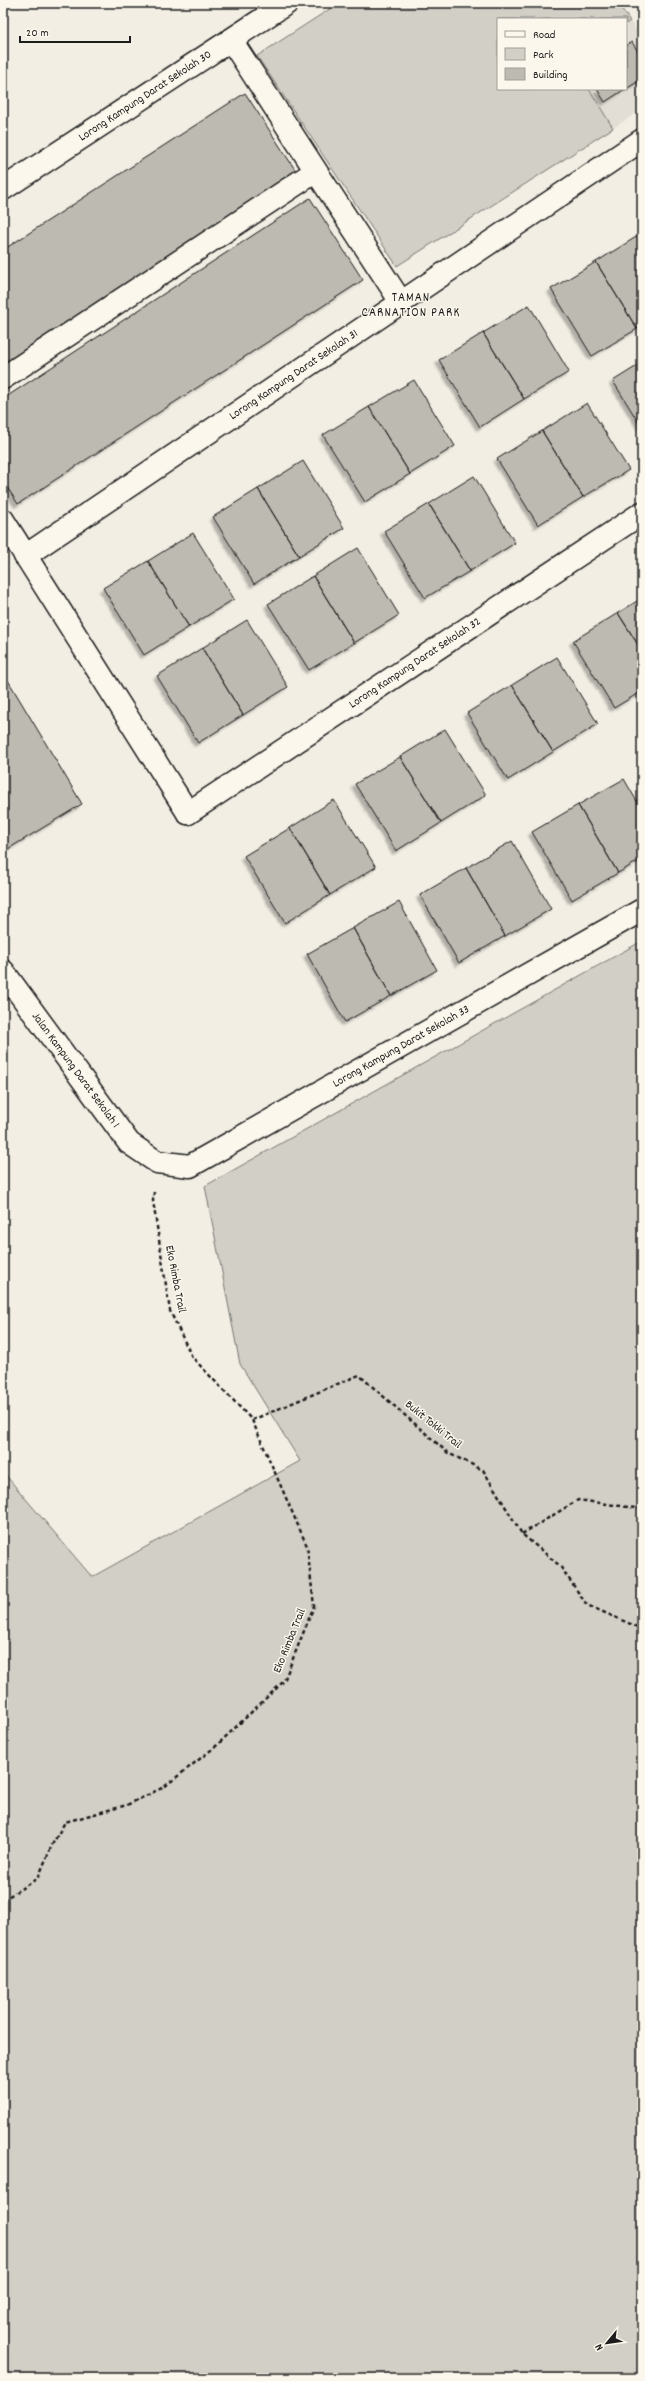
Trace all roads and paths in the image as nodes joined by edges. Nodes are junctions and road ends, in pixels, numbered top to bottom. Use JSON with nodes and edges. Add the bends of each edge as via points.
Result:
{"nodes":[{"id":1,"x":287,"y":3,"type":"edge"},
{"id":2,"x":231,"y":40,"type":"junction"},
{"id":3,"x":642,"y":140,"type":"edge"},
{"id":4,"x":316,"y":171,"type":"junction"},
{"id":5,"x":3,"y":189,"type":"edge"},
{"id":6,"x":401,"y":302,"type":"junction"},
{"id":7,"x":3,"y":378,"type":"edge"},
{"id":8,"x":642,"y":513,"type":"edge"},
{"id":9,"x":3,"y":520,"type":"edge"},
{"id":10,"x":25,"y":556,"type":"junction"},
{"id":11,"x":642,"y":910,"type":"edge"},
{"id":12,"x":3,"y":971,"type":"edge"},
{"id":13,"x":157,"y":1162,"type":"junction"},
{"id":14,"x":252,"y":1420,"type":"junction"},
{"id":15,"x":642,"y":1509,"type":"edge"},
{"id":16,"x":522,"y":1534,"type":"junction"},
{"id":17,"x":642,"y":1630,"type":"edge"},
{"id":18,"x":3,"y":1900,"type":"edge"}],
"edges":[{"from":1,"to":2,"type":"street","name":"Lorong Kampung Darat Sekolah 30"},
{"from":2,"to":4,"type":"street"},
{"from":2,"to":5,"type":"street","name":"Lorong Kampung Darat Sekolah 30"},
{"from":3,"to":6,"type":"street","name":"Lorong Kampung Darat Sekolah 31"},
{"from":4,"to":6,"type":"street"},
{"from":4,"to":7,"type":"street"},
{"from":6,"to":10,"type":"street","name":"Lorong Kampung Darat Sekolah 31"},
{"from":8,"to":10,"type":"street","name":"Lorong Kampung Darat Sekolah 32","via":[[188,813]]},
{"from":9,"to":10,"type":"street"},
{"from":11,"to":13,"type":"street","name":"Lorong Kampung Darat Sekolah 33","via":[[190,1166]]},
{"from":12,"to":13,"type":"street","name":"Jalan Kampung Darat Sekolah 1","via":[[129,1143]]},
{"from":13,"to":14,"type":"path","name":"Eko Rimba Trail","via":[[153,1201],[170,1311],[192,1357]]},
{"from":14,"to":16,"type":"path","name":"Bukit Tokki Trail","via":[[359,1376],[448,1453],[483,1470]]},
{"from":14,"to":18,"type":"path","name":"Eko Rimba Trail","via":[[307,1546],[314,1606],[284,1681],[215,1747],[164,1787],[127,1805],[65,1822],[38,1878]]},
{"from":15,"to":16,"type":"path","via":[[578,1500]]},
{"from":16,"to":17,"type":"path","name":"Bukit Tokki Trail","via":[[560,1566],[587,1605]]}]}
